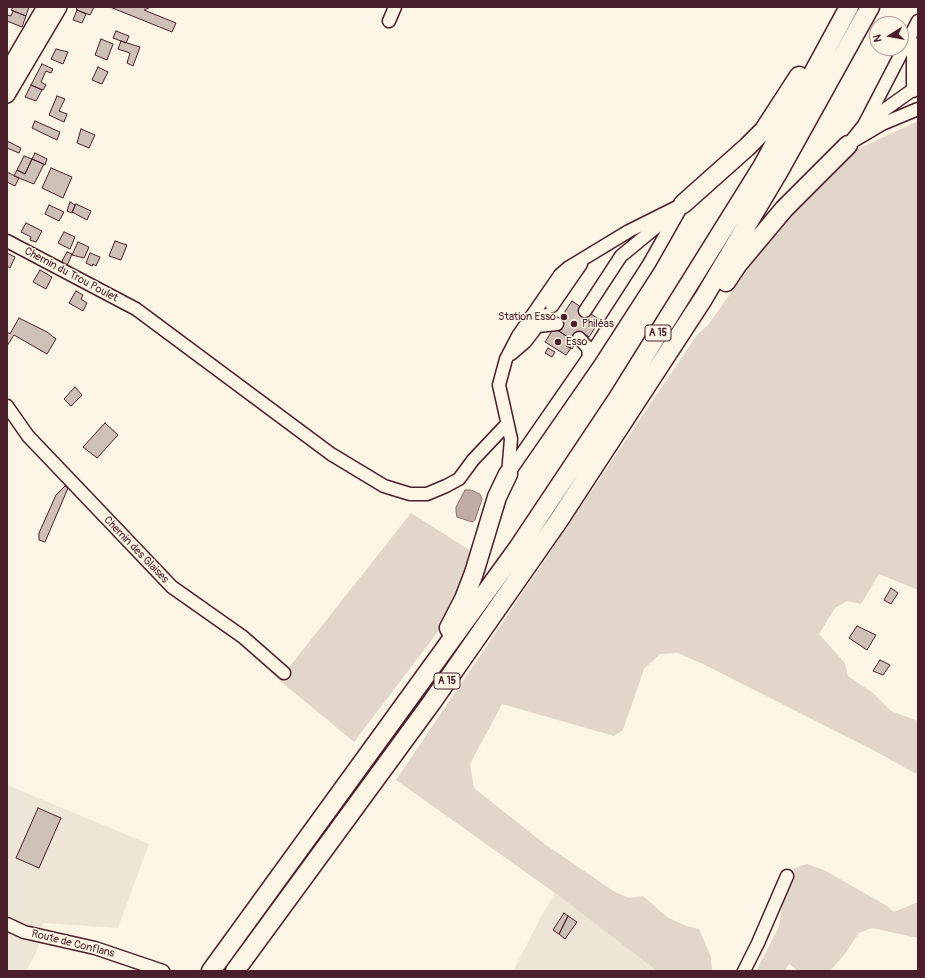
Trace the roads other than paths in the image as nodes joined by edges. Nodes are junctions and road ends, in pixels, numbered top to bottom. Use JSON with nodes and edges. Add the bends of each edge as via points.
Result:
{"nodes":[{"id":1,"x":45,"y":7,"type":"edge"},
{"id":2,"x":59,"y":7,"type":"edge"},
{"id":3,"x":395,"y":7,"type":"edge"},
{"id":4,"x":870,"y":7,"type":"edge"},
{"id":5,"x":847,"y":12,"type":"edge"},
{"id":6,"x":389,"y":21,"type":"dead end"},
{"id":7,"x":918,"y":21,"type":"edge"},
{"id":8,"x":918,"y":44,"type":"edge"},
{"id":9,"x":7,"y":72,"type":"edge"},
{"id":10,"x":915,"y":88,"type":"edge"},
{"id":11,"x":7,"y":95,"type":"edge"},
{"id":12,"x":918,"y":109,"type":"edge"},
{"id":13,"x":864,"y":125,"type":"junction"},
{"id":14,"x":848,"y":145,"type":"junction"},
{"id":15,"x":683,"y":204,"type":"junction"},
{"id":16,"x":7,"y":241,"type":"edge"},
{"id":17,"x":588,"y":255,"type":"junction"},
{"id":18,"x":703,"y":300,"type":"junction"},
{"id":19,"x":585,"y":310,"type":"tunnel mouth"},
{"id":20,"x":557,"y":324,"type":"tunnel mouth"},
{"id":21,"x":538,"y":326,"type":"junction"},
{"id":22,"x":579,"y":338,"type":"dead end"},
{"id":23,"x":589,"y":357,"type":"junction"},
{"id":24,"x":506,"y":359,"type":"junction"},
{"id":25,"x":7,"y":406,"type":"edge"},
{"id":26,"x":507,"y":424,"type":"junction"},
{"id":27,"x":508,"y":474,"type":"junction"},
{"id":28,"x":454,"y":637,"type":"junction"},
{"id":29,"x":284,"y":673,"type":"dead end"},
{"id":30,"x":787,"y":876,"type":"dead end"},
{"id":31,"x":7,"y":924,"type":"edge"},
{"id":32,"x":161,"y":970,"type":"edge"},
{"id":33,"x":211,"y":971,"type":"edge"},
{"id":34,"x":235,"y":971,"type":"edge"},
{"id":35,"x":744,"y":971,"type":"edge"}],
"edges":[{"from":1,"to":9,"type":"main road"},
{"from":2,"to":11,"type":"main road"},
{"from":3,"to":6,"type":"street"},
{"from":4,"to":18,"type":"highway","number":"A 15","via":[[779,171]]},
{"from":5,"to":15,"type":"highway","via":[[832,21],[764,130]]},
{"from":5,"to":28,"type":"highway","number":"A 15","via":[[762,167],[618,398],[518,548]]},
{"from":7,"to":13,"type":"street"},
{"from":8,"to":10,"type":"street","via":[[913,55]]},
{"from":10,"to":13,"type":"street"},
{"from":12,"to":14,"type":"street","via":[[882,124]]},
{"from":13,"to":14,"type":"street"},
{"from":14,"to":18,"type":"highway","via":[[782,211],[738,264],[716,297]]},
{"from":15,"to":17,"type":"street"},
{"from":15,"to":19,"type":"street","via":[[621,256]]},
{"from":15,"to":23,"type":"street","via":[[649,264]]},
{"from":16,"to":26,"type":"street","name":"Chemin du Trou Poulet","via":[[136,309],[331,454],[384,486],[410,494],[427,494],[459,479]]},
{"from":17,"to":21,"type":"street"},
{"from":17,"to":24,"type":"street","via":[[560,275],[518,336]]},
{"from":18,"to":34,"type":"highway","number":"A 15","via":[[559,520],[432,702]]},
{"from":20,"to":21,"type":"street"},
{"from":21,"to":24,"type":"street"},
{"from":22,"to":23,"type":"street","via":[[588,348]]},
{"from":23,"to":27,"type":"street"},
{"from":24,"to":26,"type":"street","via":[[499,385]]},
{"from":25,"to":29,"type":"street","name":"Chemin des Glaises","via":[[28,436],[172,587],[243,637]]},
{"from":26,"to":27,"type":"street","via":[[511,439]]},
{"from":27,"to":28,"type":"highway","via":[[497,497],[474,573],[450,628]]},
{"from":28,"to":33,"type":"highway","number":"A 15"},
{"from":30,"to":35,"type":"street"},
{"from":31,"to":32,"type":"street","name":"Route de Conflans","via":[[24,932],[95,948]]}]}
